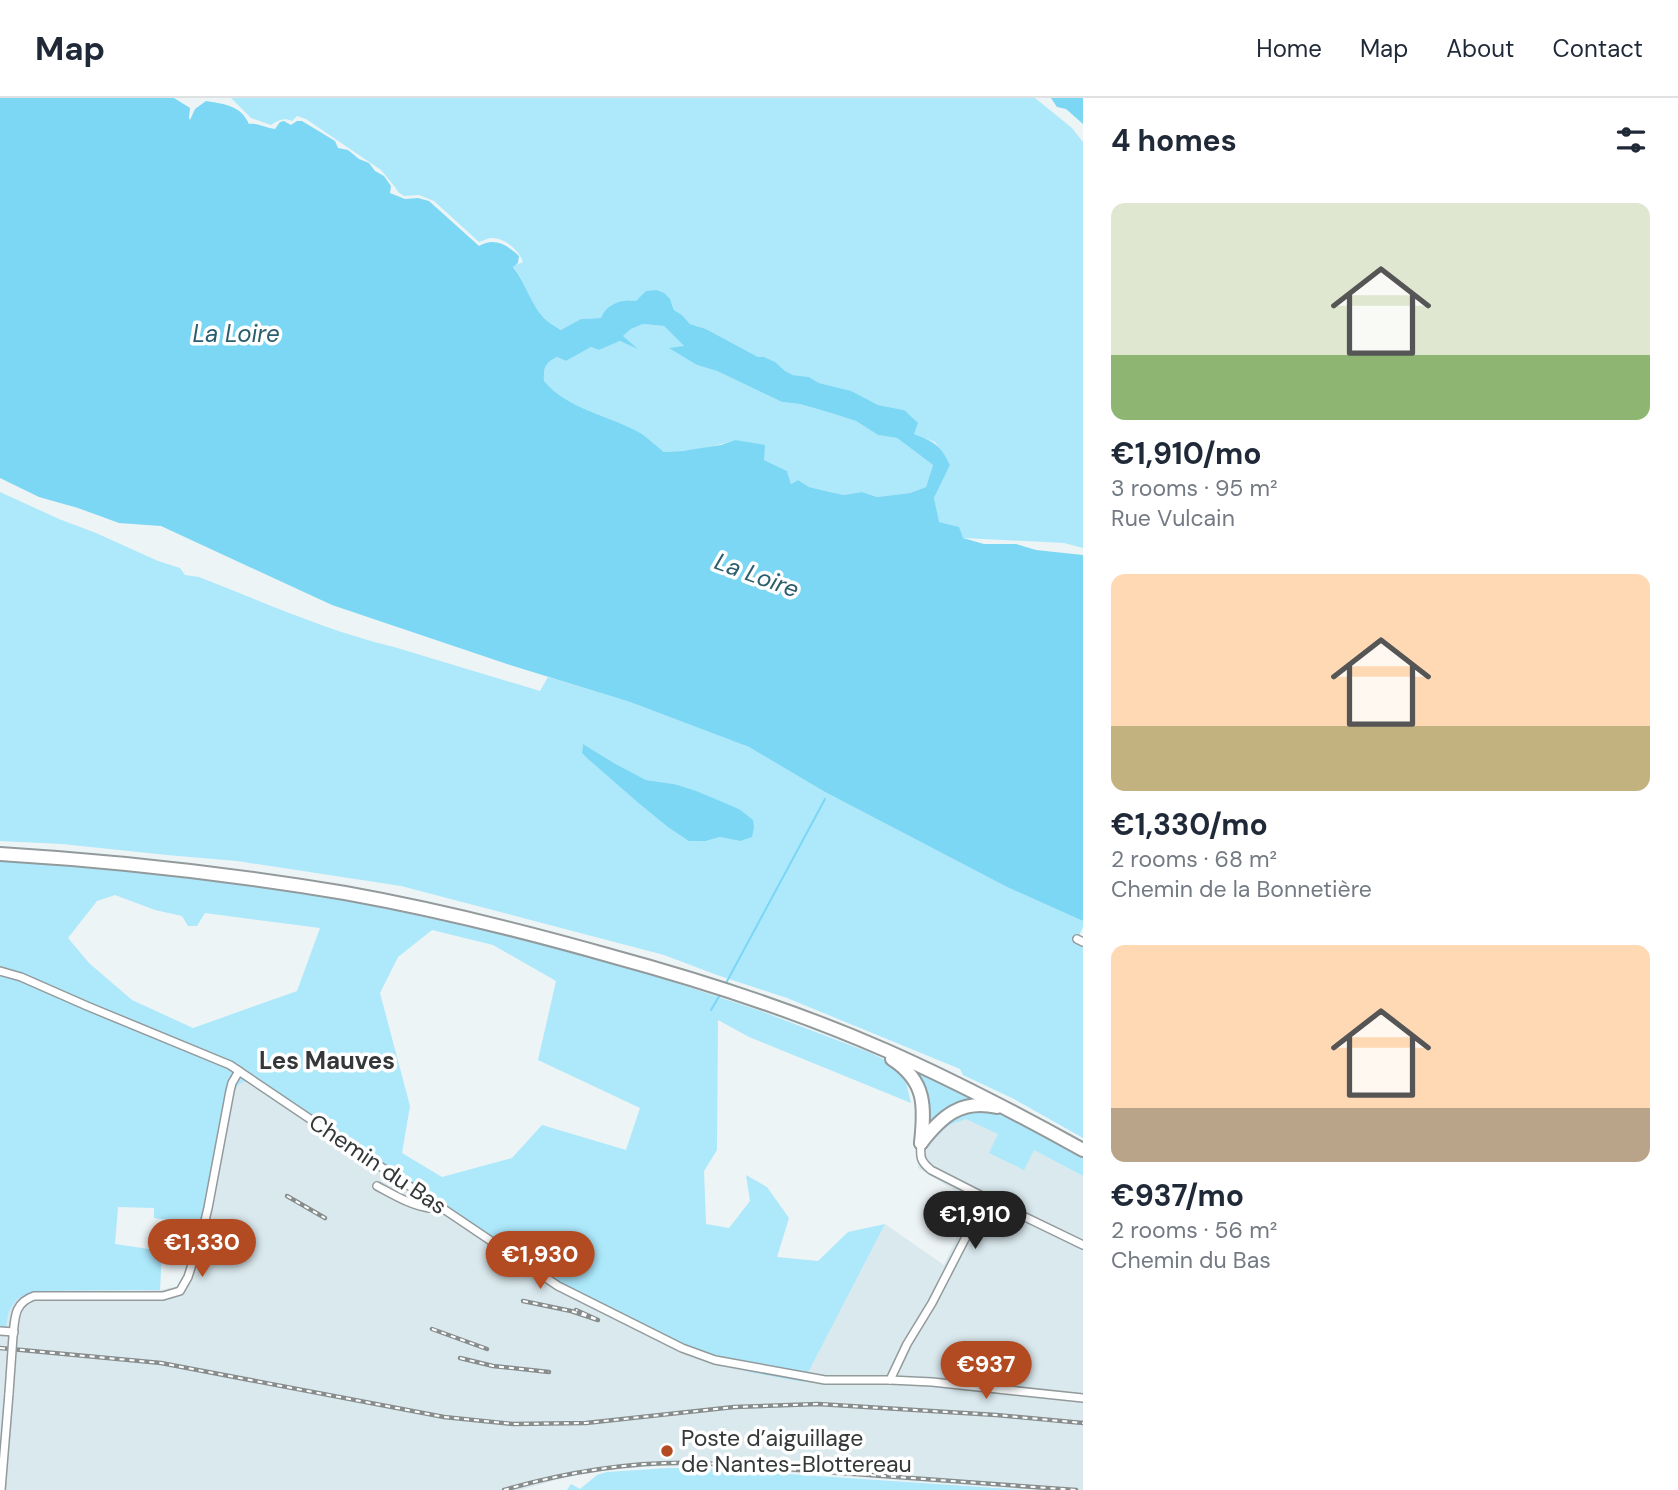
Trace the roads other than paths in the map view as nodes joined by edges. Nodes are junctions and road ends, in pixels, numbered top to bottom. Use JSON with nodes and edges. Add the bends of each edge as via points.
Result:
{"nodes":[{"id":1,"x":0,"y":847,"type":"edge"},
{"id":2,"x":0,"y":854,"type":"edge"},
{"id":3,"x":0,"y":971,"type":"edge"},
{"id":4,"x":783,"y":1011,"type":"junction"},
{"id":5,"x":239,"y":1071,"type":"junction"},
{"id":6,"x":1083,"y":1142,"type":"edge"},
{"id":7,"x":921,"y":1143,"type":"junction"},
{"id":8,"x":1083,"y":1152,"type":"edge"},
{"id":9,"x":377,"y":1186,"type":"dead end"},
{"id":10,"x":986,"y":1198,"type":"junction"},
{"id":11,"x":434,"y":1202,"type":"junction"},
{"id":12,"x":1083,"y":1245,"type":"edge"},
{"id":13,"x":0,"y":1331,"type":"edge"},
{"id":14,"x":14,"y":1334,"type":"junction"},
{"id":15,"x":890,"y":1380,"type":"junction"},
{"id":16,"x":1083,"y":1398,"type":"edge"},
{"id":17,"x":1,"y":1490,"type":"edge"}],
"edges":[{"from":1,"to":6,"type":"main road","via":[[270,874],[418,901],[584,941],[725,983],[844,1026],[981,1087]]},
{"from":2,"to":4,"type":"main road","via":[[192,870],[392,902],[562,942]]},
{"from":3,"to":5,"type":"street","name":"Chemin du Bas"},
{"from":4,"to":7,"type":"main road","via":[[875,1050],[908,1072],[923,1102]]},
{"from":4,"to":8,"type":"main road","via":[[841,1032],[998,1103]]},
{"from":5,"to":11,"type":"street","name":"Chemin du Bas"},
{"from":5,"to":14,"type":"street","via":[[226,1107],[202,1233],[184,1286],[163,1296],[34,1296],[20,1304]]},
{"from":7,"to":8,"type":"main road","via":[[946,1116],[962,1107],[980,1105],[1007,1112]]},
{"from":7,"to":10,"type":"street","via":[[920,1156],[931,1170]]},
{"from":9,"to":11,"type":"street","via":[[426,1208]]},
{"from":10,"to":12,"type":"street"},
{"from":10,"to":15,"type":"street"},
{"from":11,"to":15,"type":"street","name":"Chemin du Bas","via":[[558,1286],[682,1348],[715,1360],[825,1380]]},
{"from":13,"to":14,"type":"street"},
{"from":14,"to":17,"type":"street","bridge":true},
{"from":15,"to":16,"type":"street","name":"Chemin du Bas"}]}
